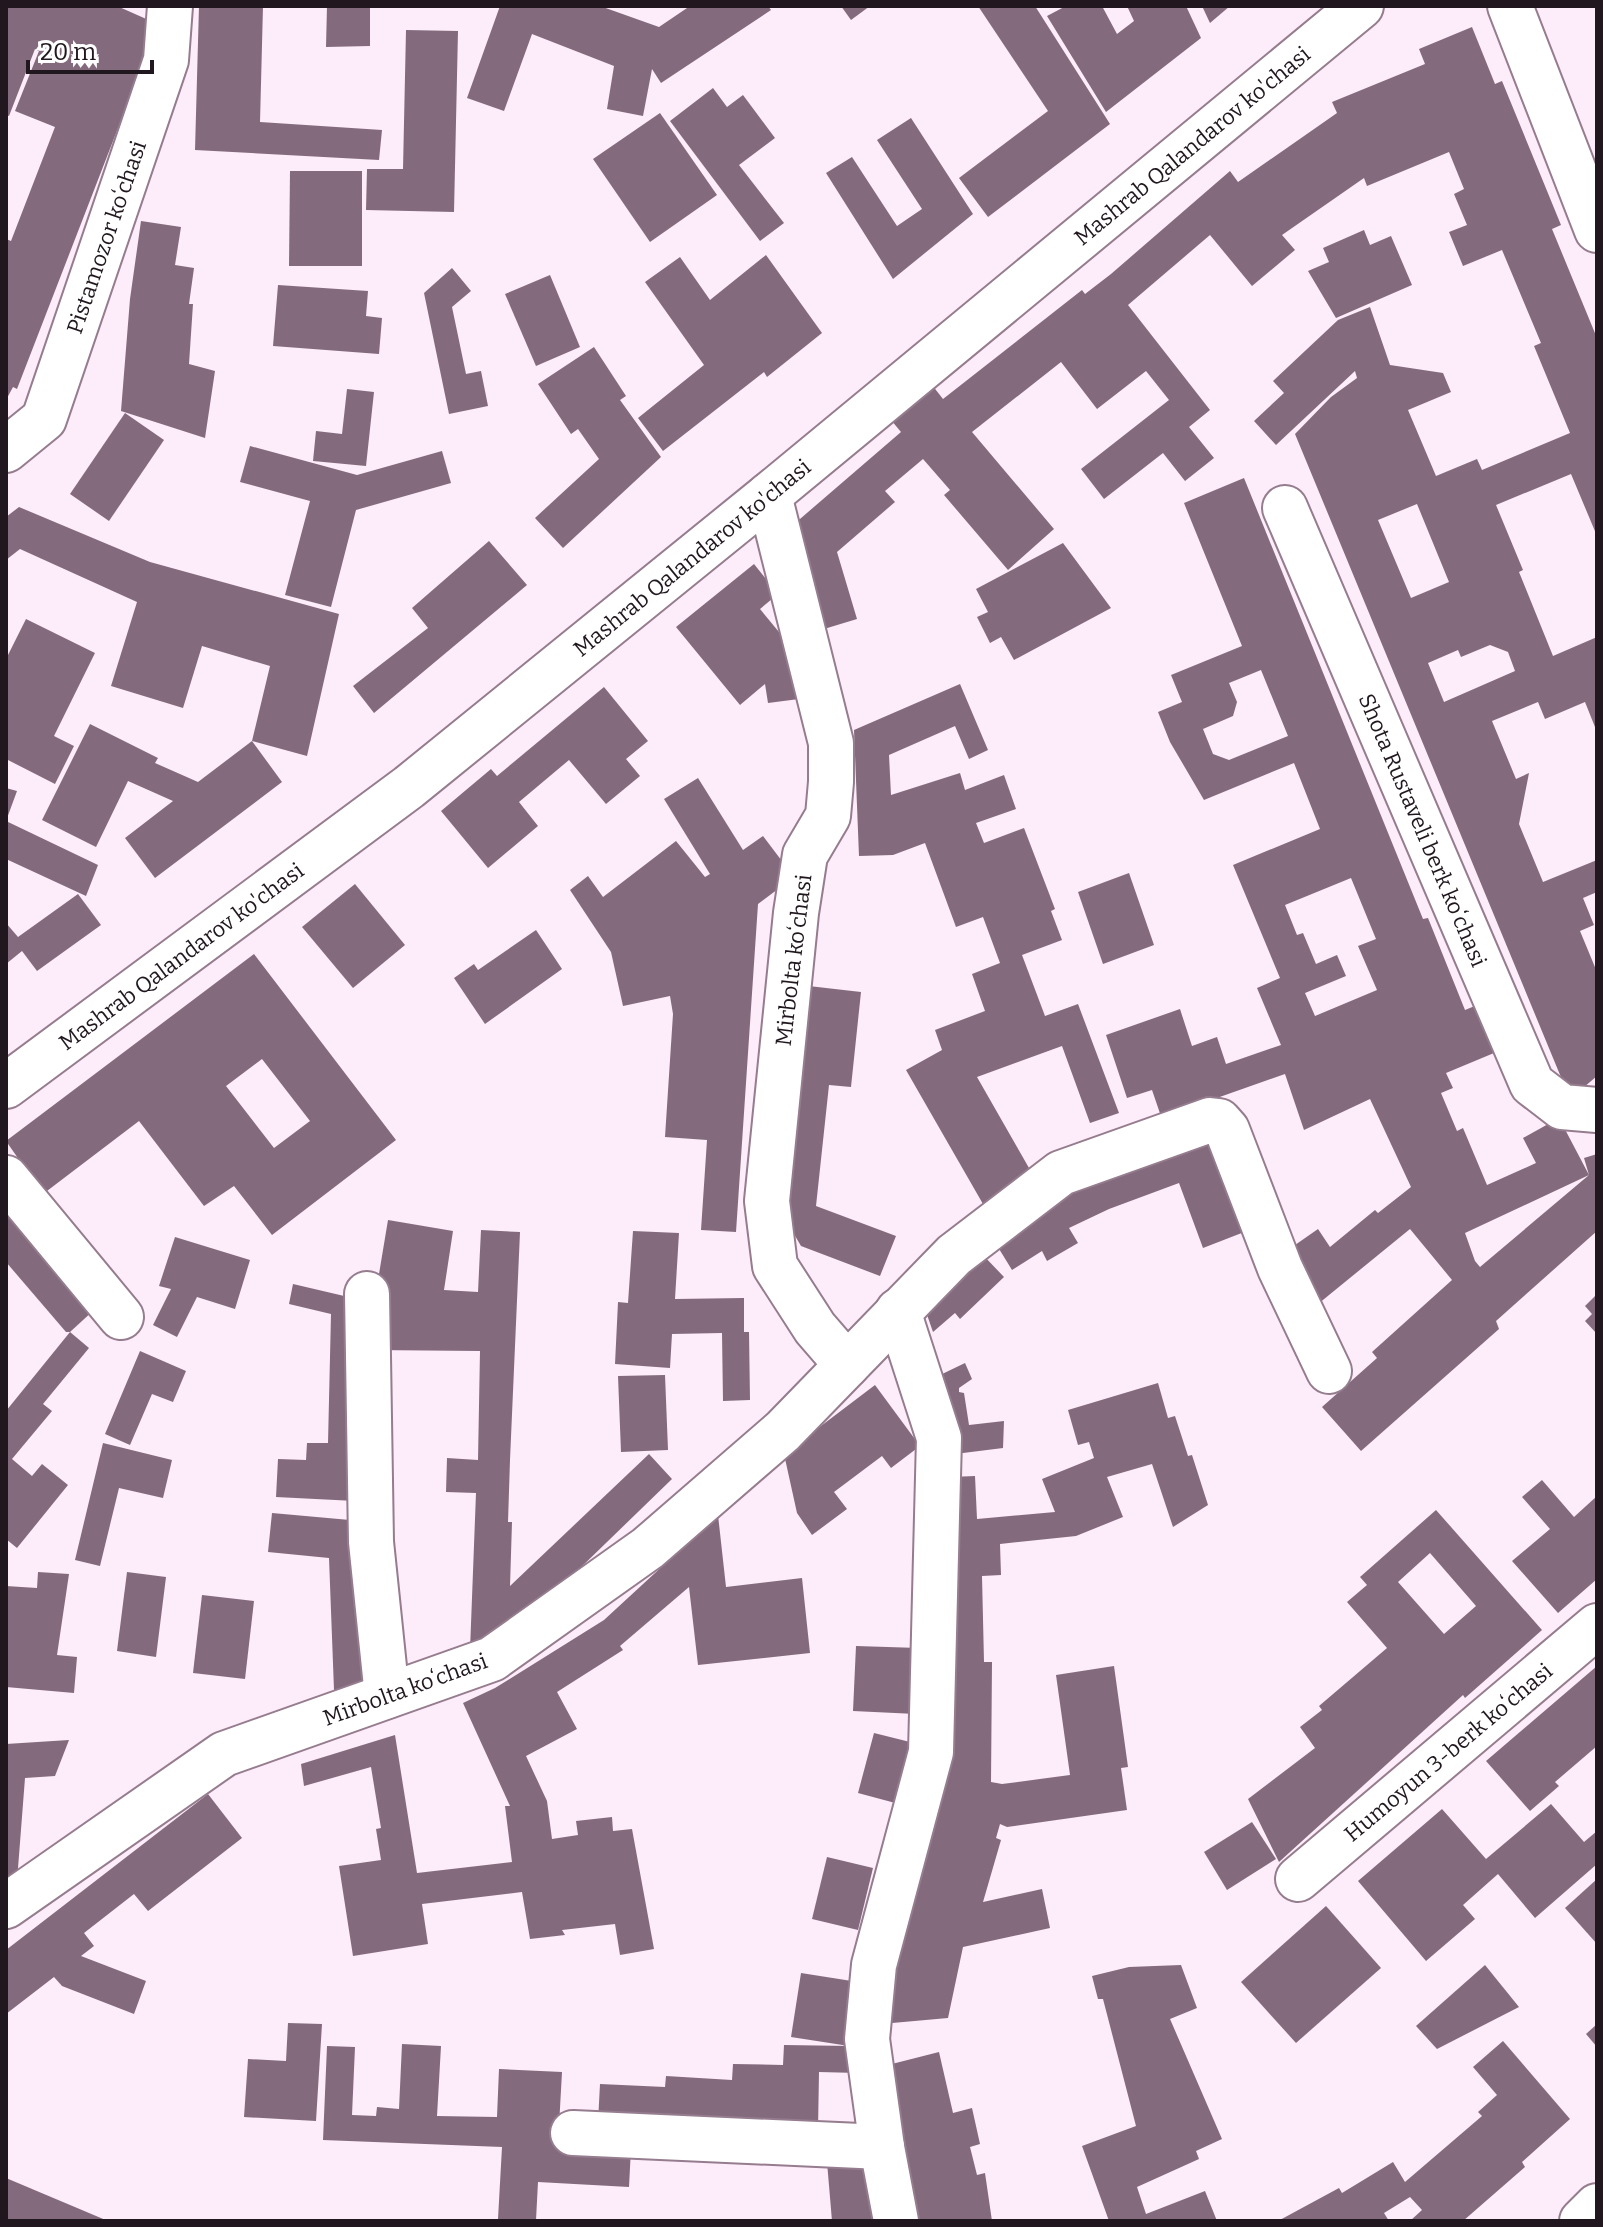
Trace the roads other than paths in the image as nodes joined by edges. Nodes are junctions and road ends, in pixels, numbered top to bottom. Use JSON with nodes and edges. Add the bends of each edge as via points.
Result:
{"nodes":[{"id":1,"x":170,"y":6,"type":"edge"},
{"id":2,"x":1361,"y":6,"type":"edge"},
{"id":3,"x":1510,"y":6,"type":"edge"},
{"id":4,"x":1597,"y":230,"type":"edge"},
{"id":5,"x":6,"y":450,"type":"edge"},
{"id":6,"x":769,"y":495,"type":"junction"},
{"id":7,"x":1285,"y":508,"type":"dead end"},
{"id":8,"x":6,"y":1086,"type":"edge"},
{"id":9,"x":1597,"y":1110,"type":"edge"},
{"id":10,"x":6,"y":1178,"type":"edge"},
{"id":11,"x":367,"y":1294,"type":"dead end"},
{"id":12,"x":898,"y":1311,"type":"junction"},
{"id":13,"x":121,"y":1317,"type":"dead end"},
{"id":14,"x":847,"y":1365,"type":"junction"},
{"id":15,"x":1329,"y":1371,"type":"dead end"},
{"id":16,"x":1597,"y":1626,"type":"edge"},
{"id":17,"x":387,"y":1696,"type":"junction"},
{"id":18,"x":1298,"y":1879,"type":"dead end"},
{"id":19,"x":6,"y":1906,"type":"edge"},
{"id":20,"x":573,"y":2133,"type":"dead end"},
{"id":21,"x":882,"y":2147,"type":"junction"},
{"id":22,"x":1597,"y":2206,"type":"edge"},
{"id":23,"x":896,"y":2221,"type":"edge"},
{"id":24,"x":1582,"y":2221,"type":"edge"}],
"edges":[{"from":1,"to":5,"type":"street","name":"Pistamozor koʻchasi","via":[[166,60],[44,419]]},
{"from":2,"to":6,"type":"street","name":"Mashrab Qalandarov ko'chasi"},
{"from":3,"to":4,"type":"street"},
{"from":6,"to":8,"type":"street","name":"Mashrab Qalandarov ko'chasi","via":[[409,787]]},
{"from":6,"to":14,"type":"street","name":"Mirbolta koʻchasi","via":[[831,743],[831,782],[828,816],[805,855],[796,913],[767,1201],[775,1266],[815,1328]]},
{"from":7,"to":9,"type":"street","name":"Shota Rustaveli berk koʻchasi","via":[[1532,1084],[1562,1107]]},
{"from":10,"to":13,"type":"street"},
{"from":11,"to":17,"type":"street","via":[[371,1542]]},
{"from":12,"to":14,"type":"street","name":"Mirbolta koʻchasi"},
{"from":12,"to":15,"type":"street","name":"Mirbolta koʻchasi","via":[[954,1255],[1061,1173],[1219,1121]]},
{"from":12,"to":21,"type":"street","via":[[939,1438],[935,1675],[931,1752],[874,1965],[867,2039]]},
{"from":14,"to":17,"type":"street","name":"Mirbolta koʻchasi","via":[[783,1431],[635,1557],[492,1659]]},
{"from":16,"to":18,"type":"street","name":"Humoyun 3-berk koʻchasi"},
{"from":17,"to":19,"type":"street","name":"Mirbolta koʻchasi","via":[[224,1754]]},
{"from":20,"to":21,"type":"street"},
{"from":21,"to":23,"type":"street"},
{"from":22,"to":24,"type":"street"}]}
